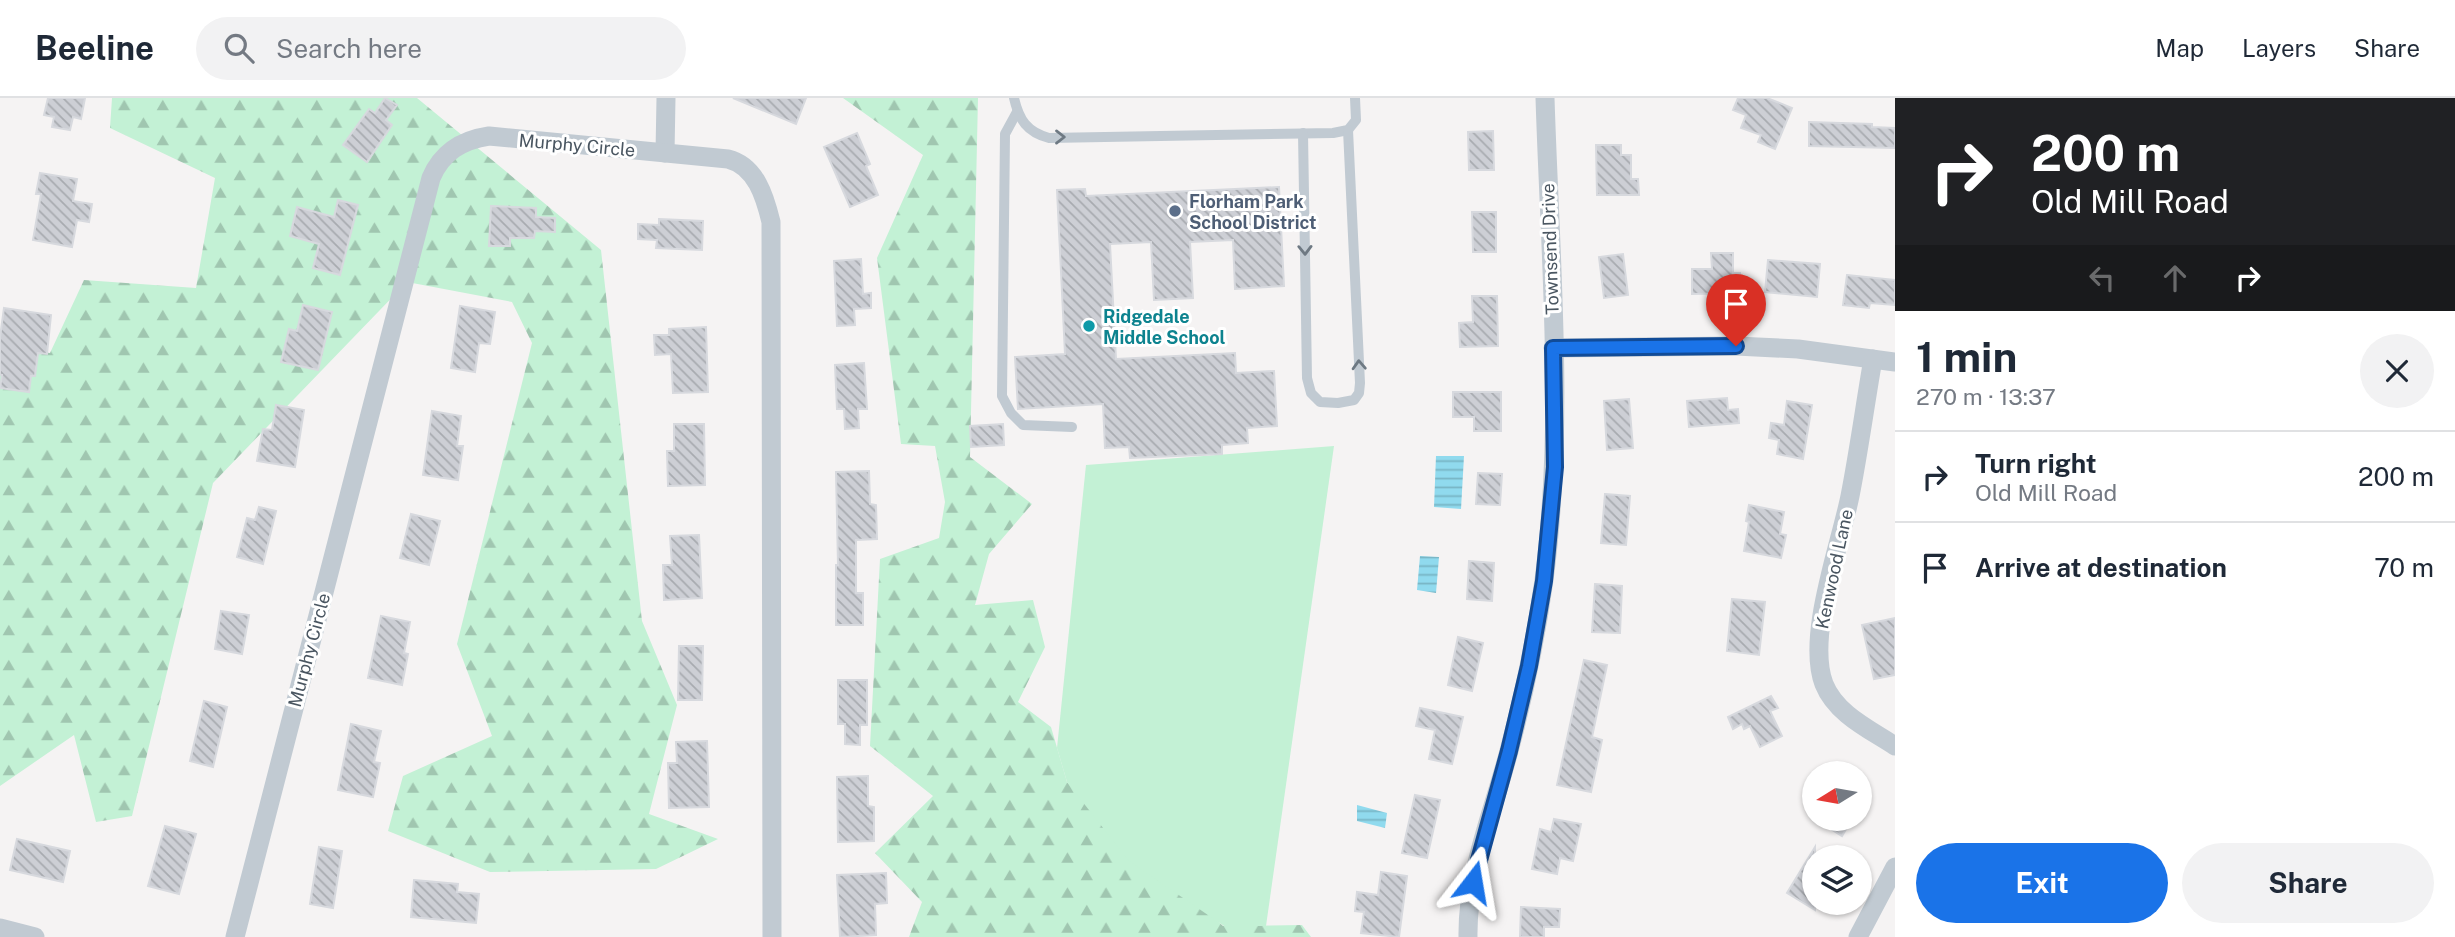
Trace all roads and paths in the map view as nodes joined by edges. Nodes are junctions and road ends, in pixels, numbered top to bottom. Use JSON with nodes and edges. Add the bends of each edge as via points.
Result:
{"nodes":[{"id":1,"x":666,"y":98,"type":"edge"},
{"id":2,"x":1014,"y":98,"type":"edge"},
{"id":3,"x":1355,"y":98,"type":"edge"},
{"id":4,"x":1545,"y":98,"type":"edge"},
{"id":5,"x":1017,"y":112,"type":"junction"},
{"id":6,"x":1348,"y":130,"type":"junction"},
{"id":7,"x":1303,"y":133,"type":"junction"},
{"id":8,"x":665,"y":153,"type":"junction"},
{"id":9,"x":1553,"y":348,"type":"junction"},
{"id":10,"x":1873,"y":359,"type":"junction"},
{"id":11,"x":1895,"y":362,"type":"edge"},
{"id":12,"x":1072,"y":428,"type":"dead end"},
{"id":13,"x":1895,"y":746,"type":"edge"},
{"id":14,"x":1895,"y":867,"type":"edge"},
{"id":15,"x":0,"y":928,"type":"edge"},
{"id":16,"x":35,"y":937,"type":"edge"},
{"id":17,"x":234,"y":937,"type":"edge"},
{"id":18,"x":772,"y":937,"type":"edge"},
{"id":19,"x":1468,"y":937,"type":"edge"},
{"id":20,"x":1858,"y":937,"type":"edge"}],
"edges":[{"from":1,"to":8,"type":"street"},
{"from":2,"to":5,"type":"lane"},
{"from":3,"to":6,"type":"lane","via":[[1356,120]]},
{"from":4,"to":9,"type":"street","name":"Townsend Drive"},
{"from":5,"to":7,"type":"lane","one_way":true,"via":[[1024,125],[1049,138]]},
{"from":5,"to":12,"type":"lane","via":[[1005,134],[1002,396],[1023,425]]},
{"from":6,"to":7,"type":"lane"},
{"from":7,"to":6,"type":"lane","one_way":true,"via":[[1307,379],[1320,402],[1338,403],[1354,400],[1360,383]]},
{"from":8,"to":17,"type":"street","name":"Murphy Circle","via":[[489,136],[457,145],[435,169]]},
{"from":8,"to":18,"type":"street","name":"Murphy Circle","via":[[742,164],[760,187],[771,222]]},
{"from":9,"to":10,"type":"street","via":[[1736,346]]},
{"from":9,"to":19,"type":"street","name":"Townsend Drive","via":[[1555,467],[1544,581],[1509,751],[1473,882]]},
{"from":10,"to":11,"type":"street"},
{"from":10,"to":13,"type":"street","name":"Kenwood Lane","via":[[1858,457],[1820,634],[1819,667],[1836,704]]},
{"from":14,"to":20,"type":"street"},
{"from":15,"to":16,"type":"street"}]}
